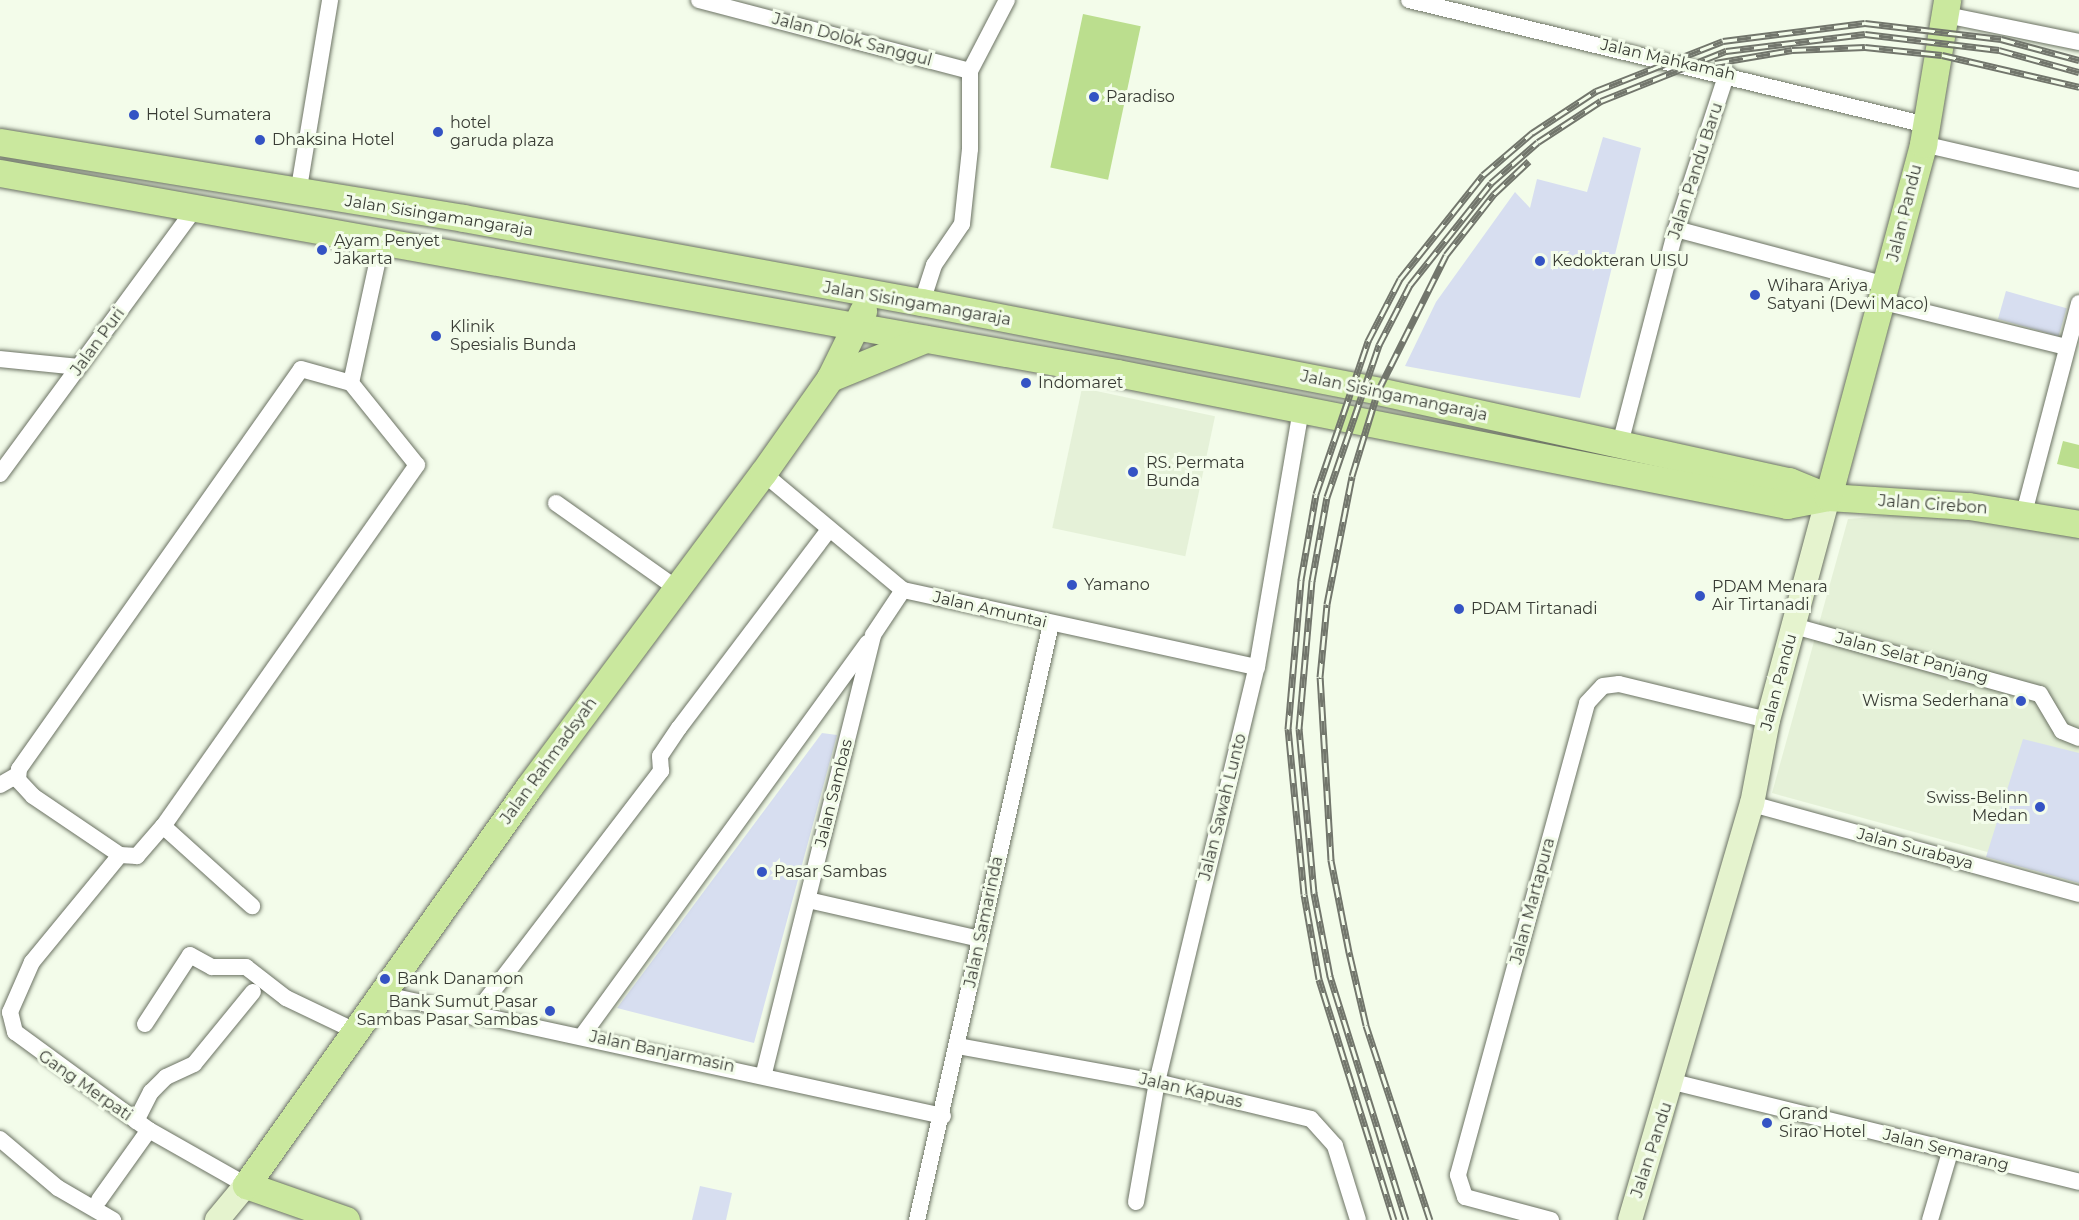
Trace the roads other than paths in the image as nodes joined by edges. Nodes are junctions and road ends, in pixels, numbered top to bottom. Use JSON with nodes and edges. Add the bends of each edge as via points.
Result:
{"nodes":[{"id":1,"x":330,"y":0,"type":"edge"},
{"id":2,"x":699,"y":0,"type":"edge"},
{"id":3,"x":1007,"y":0,"type":"edge"},
{"id":4,"x":1408,"y":0,"type":"edge"},
{"id":5,"x":1947,"y":8,"type":"edge"},
{"id":6,"x":2079,"y":42,"type":"edge"},
{"id":7,"x":970,"y":71,"type":"junction"},
{"id":8,"x":1727,"y":73,"type":"junction"},
{"id":9,"x":1925,"y":134,"type":"junction"},
{"id":10,"x":0,"y":142,"type":"edge"},
{"id":11,"x":0,"y":173,"type":"edge"},
{"id":12,"x":2079,"y":180,"type":"edge"},
{"id":13,"x":298,"y":194,"type":"junction"},
{"id":14,"x":195,"y":209,"type":"junction"},
{"id":15,"x":1676,"y":229,"type":"junction"},
{"id":16,"x":382,"y":241,"type":"junction"},
{"id":17,"x":1885,"y":293,"type":"junction"},
{"id":18,"x":868,"y":296,"type":"junction"},
{"id":19,"x":922,"y":302,"type":"junction"},
{"id":20,"x":2079,"y":303,"type":"edge"},
{"id":21,"x":857,"y":328,"type":"junction"},
{"id":22,"x":1049,"y":328,"type":"junction"},
{"id":23,"x":926,"y":338,"type":"junction"},
{"id":24,"x":2067,"y":347,"type":"junction"},
{"id":25,"x":0,"y":359,"type":"edge"},
{"id":26,"x":1040,"y":360,"type":"junction"},
{"id":27,"x":79,"y":367,"type":"junction"},
{"id":28,"x":830,"y":378,"type":"junction"},
{"id":29,"x":351,"y":383,"type":"junction"},
{"id":30,"x":1301,"y":409,"type":"junction"},
{"id":31,"x":1620,"y":444,"type":"junction"},
{"id":32,"x":763,"y":473,"type":"junction"},
{"id":33,"x":0,"y":474,"type":"edge"},
{"id":34,"x":1828,"y":497,"type":"junction"},
{"id":35,"x":556,"y":503,"type":"dead end"},
{"id":36,"x":1788,"y":505,"type":"joint"},
{"id":37,"x":2024,"y":513,"type":"junction"},
{"id":38,"x":2079,"y":524,"type":"edge"},
{"id":39,"x":830,"y":530,"type":"junction"},
{"id":40,"x":676,"y":588,"type":"junction"},
{"id":41,"x":903,"y":590,"type":"junction"},
{"id":42,"x":1051,"y":624,"type":"junction"},
{"id":43,"x":1794,"y":626,"type":"junction"},
{"id":44,"x":873,"y":635,"type":"junction"},
{"id":45,"x":1257,"y":667,"type":"junction"},
{"id":46,"x":1768,"y":720,"type":"junction"},
{"id":47,"x":2079,"y":738,"type":"edge"},
{"id":48,"x":17,"y":775,"type":"junction"},
{"id":49,"x":0,"y":785,"type":"edge"},
{"id":50,"x":1752,"y":804,"type":"junction"},
{"id":51,"x":162,"y":826,"type":"junction"},
{"id":52,"x":120,"y":855,"type":"junction"},
{"id":53,"x":2079,"y":894,"type":"edge"},
{"id":54,"x":808,"y":900,"type":"junction"},
{"id":55,"x":252,"y":906,"type":"dead end"},
{"id":56,"x":979,"y":939,"type":"junction"},
{"id":57,"x":253,"y":992,"type":"dead end"},
{"id":58,"x":381,"y":994,"type":"junction"},
{"id":59,"x":473,"y":1017,"type":"junction"},
{"id":60,"x":145,"y":1024,"type":"dead end"},
{"id":61,"x":354,"y":1031,"type":"junction"},
{"id":62,"x":582,"y":1035,"type":"junction"},
{"id":63,"x":958,"y":1046,"type":"junction"},
{"id":64,"x":764,"y":1073,"type":"junction"},
{"id":65,"x":1157,"y":1082,"type":"junction"},
{"id":66,"x":1673,"y":1083,"type":"junction"},
{"id":67,"x":943,"y":1116,"type":"junction"},
{"id":68,"x":142,"y":1125,"type":"junction"},
{"id":69,"x":0,"y":1139,"type":"edge"},
{"id":70,"x":1950,"y":1152,"type":"junction"},
{"id":71,"x":2079,"y":1182,"type":"edge"},
{"id":72,"x":246,"y":1185,"type":"junction"},
{"id":73,"x":1136,"y":1202,"type":"dead end"},
{"id":74,"x":92,"y":1209,"type":"edge"},
{"id":75,"x":113,"y":1220,"type":"edge"},
{"id":76,"x":217,"y":1220,"type":"edge"},
{"id":77,"x":346,"y":1220,"type":"edge"},
{"id":78,"x":917,"y":1220,"type":"edge"},
{"id":79,"x":1358,"y":1220,"type":"edge"},
{"id":80,"x":1551,"y":1220,"type":"edge"},
{"id":81,"x":1630,"y":1220,"type":"edge"},
{"id":82,"x":1930,"y":1220,"type":"edge"}],
"edges":[{"from":1,"to":13,"type":"street"},
{"from":2,"to":7,"type":"street","name":"Jalan Dolok Sanggul"},
{"from":3,"to":7,"type":"street"},
{"from":4,"to":8,"type":"street","name":"Jalan Mahkamah"},
{"from":5,"to":6,"type":"street"},
{"from":5,"to":9,"type":"main road","name":"Jalan Pandu"},
{"from":7,"to":19,"type":"street","via":[[970,149],[962,224],[934,265]]},
{"from":8,"to":9,"type":"street","name":"Jalan Mahkamah"},
{"from":8,"to":15,"type":"street","name":"Jalan Pandu Baru"},
{"from":9,"to":12,"type":"street","name":"Jalan Mahkamah"},
{"from":9,"to":17,"type":"main road","name":"Jalan Pandu"},
{"from":10,"to":13,"type":"main road","name":"Jalan Sisingamangaraja"},
{"from":11,"to":14,"type":"main road","name":"Jalan Sisingamangaraja"},
{"from":13,"to":18,"type":"main road","name":"Jalan Sisingamangaraja","via":[[463,218]]},
{"from":14,"to":16,"type":"main road","name":"Jalan Sisingamangaraja"},
{"from":14,"to":27,"type":"street","name":"Jalan Puri"},
{"from":15,"to":17,"type":"street"},
{"from":15,"to":31,"type":"street","name":"Jalan Pandu Baru"},
{"from":16,"to":21,"type":"main road","name":"Jalan Sisingamangaraja"},
{"from":16,"to":29,"type":"street"},
{"from":17,"to":24,"type":"street"},
{"from":17,"to":34,"type":"main road","name":"Jalan Pandu"},
{"from":18,"to":19,"type":"main road","name":"Jalan Sisingamangaraja"},
{"from":18,"to":21,"type":"main road","name":"Jalan Rahmadsyah"},
{"from":19,"to":22,"type":"main road","name":"Jalan Sisingamangaraja"},
{"from":20,"to":24,"type":"street"},
{"from":21,"to":23,"type":"main road","name":"Jalan Sisingamangaraja"},
{"from":21,"to":28,"type":"main road","name":"Jalan Rahmadsyah"},
{"from":22,"to":26,"type":"main road"},
{"from":22,"to":31,"type":"main road","name":"Jalan Sisingamangaraja"},
{"from":23,"to":26,"type":"main road","name":"Jalan Sisingamangaraja"},
{"from":23,"to":28,"type":"main road"},
{"from":24,"to":37,"type":"street"},
{"from":25,"to":27,"type":"street"},
{"from":26,"to":30,"type":"main road","name":"Jalan Sisingamangaraja"},
{"from":27,"to":33,"type":"street","name":"Jalan Puri"},
{"from":28,"to":32,"type":"main road","name":"Jalan Rahmadsyah"},
{"from":29,"to":48,"type":"street","via":[[297,372]]},
{"from":29,"to":51,"type":"street","via":[[417,465]]},
{"from":30,"to":36,"type":"main road","name":"Jalan Sisingamangaraja"},
{"from":30,"to":45,"type":"street","name":"Jalan Sawah Lunto"},
{"from":31,"to":34,"type":"main road","name":"Jalan Sisingamangaraja","via":[[1798,483]]},
{"from":32,"to":39,"type":"street","name":"Jalan Amuntai"},
{"from":32,"to":40,"type":"main road","name":"Jalan Rahmadsyah"},
{"from":34,"to":36,"type":"main road","name":"Jalan Cirebon"},
{"from":34,"to":37,"type":"main road","name":"Jalan Cirebon"},
{"from":34,"to":43,"type":"main road","name":"Jalan Pandu"},
{"from":35,"to":40,"type":"street"},
{"from":37,"to":38,"type":"main road","name":"Jalan Cirebon"},
{"from":39,"to":41,"type":"street","name":"Jalan Amuntai"},
{"from":39,"to":59,"type":"street","via":[[673,737],[660,756],[661,771]]},
{"from":40,"to":58,"type":"main road","name":"Jalan Rahmadsyah"},
{"from":41,"to":42,"type":"street","name":"Jalan Amuntai"},
{"from":41,"to":44,"type":"street","name":"Jalan Sambas"},
{"from":42,"to":45,"type":"street","name":"Jalan Amuntai"},
{"from":42,"to":56,"type":"street","name":"Jalan Samarinda"},
{"from":43,"to":46,"type":"main road","name":"Jalan Pandu"},
{"from":43,"to":47,"type":"street","name":"Jalan Selat Panjang","via":[[2040,694],[2062,731]]},
{"from":44,"to":54,"type":"street","name":"Jalan Sambas"},
{"from":44,"to":62,"type":"street"},
{"from":45,"to":65,"type":"street","name":"Jalan Sawah Lunto"},
{"from":46,"to":50,"type":"main road","name":"Jalan Pandu"},
{"from":46,"to":80,"type":"street","name":"Jalan Martapura","via":[[1618,684],[1602,686],[1587,703],[1458,1176],[1466,1197]]},
{"from":48,"to":49,"type":"street"},
{"from":48,"to":52,"type":"street","via":[[33,796]]},
{"from":50,"to":53,"type":"street","name":"Jalan Surabaya"},
{"from":50,"to":66,"type":"main road","name":"Jalan Pandu"},
{"from":51,"to":52,"type":"street","via":[[137,856]]},
{"from":51,"to":55,"type":"street"},
{"from":52,"to":68,"type":"street","name":"Gang Merpati","via":[[45,942],[10,1012],[15,1032]]},
{"from":54,"to":56,"type":"street"},
{"from":54,"to":64,"type":"street","name":"Jalan Sambas"},
{"from":56,"to":63,"type":"street","name":"Jalan Samarinda"},
{"from":57,"to":68,"type":"street","via":[[194,1064],[166,1077],[151,1092]]},
{"from":58,"to":59,"type":"street","name":"Jalan Banjarmasin"},
{"from":58,"to":61,"type":"main road","name":"Jalan Rahmadsyah"},
{"from":59,"to":62,"type":"street","name":"Jalan Banjarmasin"},
{"from":60,"to":61,"type":"street","via":[[190,955],[212,967],[246,967],[286,998]]},
{"from":61,"to":72,"type":"main road","name":"Jalan Rahmadsyah"},
{"from":62,"to":64,"type":"street","name":"Jalan Banjarmasin"},
{"from":63,"to":65,"type":"street","name":"Jalan Kapuas"},
{"from":63,"to":67,"type":"street","name":"Jalan Samarinda"},
{"from":64,"to":67,"type":"street","name":"Jalan Banjarmasin"},
{"from":65,"to":73,"type":"street","name":"Jalan Sawah Lunto"},
{"from":65,"to":79,"type":"street","name":"Jalan Kapuas","via":[[1311,1119],[1335,1146]]},
{"from":66,"to":70,"type":"street","name":"Jalan Semarang"},
{"from":66,"to":81,"type":"main road","name":"Jalan Pandu"},
{"from":67,"to":78,"type":"street","name":"Jalan Samarinda"},
{"from":68,"to":72,"type":"street","name":"Gang Merpati"},
{"from":68,"to":74,"type":"street"},
{"from":69,"to":74,"type":"street","via":[[58,1188]]},
{"from":70,"to":71,"type":"street","name":"Jalan Semarang"},
{"from":70,"to":82,"type":"street"},
{"from":72,"to":76,"type":"main road","name":"Jalan Rahmadsyah"},
{"from":72,"to":77,"type":"main road"},
{"from":74,"to":75,"type":"street"}]}
